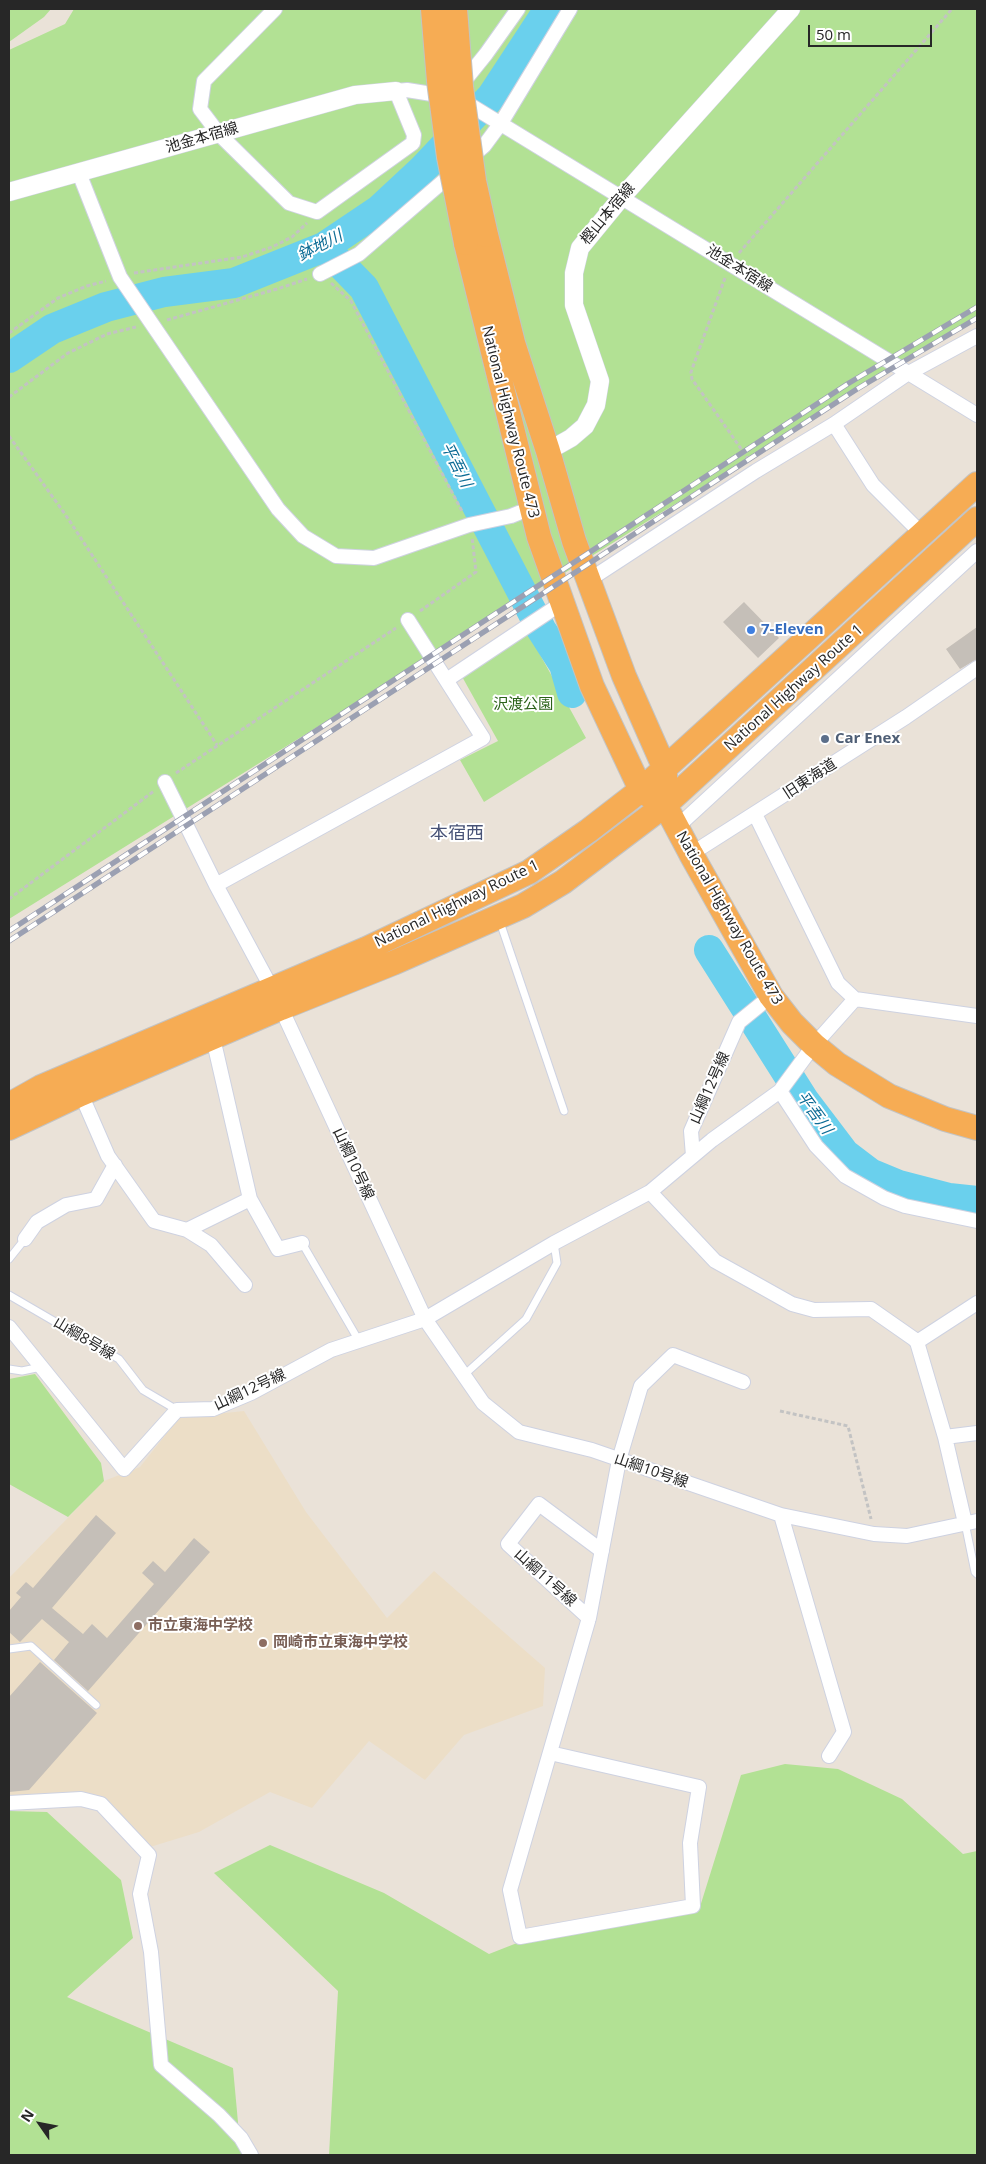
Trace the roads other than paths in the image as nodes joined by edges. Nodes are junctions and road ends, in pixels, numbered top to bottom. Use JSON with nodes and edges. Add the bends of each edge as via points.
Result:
{"nodes":[{"id":1,"x":275,"y":9,"type":"edge"},
{"id":2,"x":433,"y":9,"type":"edge"},
{"id":3,"x":455,"y":9,"type":"edge"},
{"id":4,"x":518,"y":9,"type":"edge"},
{"id":5,"x":570,"y":9,"type":"edge"},
{"id":6,"x":791,"y":9,"type":"edge"},
{"id":7,"x":396,"y":91,"type":"junction"},
{"id":8,"x":449,"y":99,"type":"junction"},
{"id":9,"x":500,"y":123,"type":"junction"},
{"id":10,"x":219,"y":134,"type":"junction"},
{"id":11,"x":79,"y":172,"type":"junction"},
{"id":12,"x":9,"y":192,"type":"edge"},
{"id":13,"x":620,"y":198,"type":"junction"},
{"id":14,"x":476,"y":239,"type":"junction"},
{"id":15,"x":320,"y":274,"type":"road end"},
{"id":16,"x":977,"y":336,"type":"edge"},
{"id":17,"x":907,"y":374,"type":"junction"},
{"id":18,"x":977,"y":415,"type":"edge"},
{"id":19,"x":834,"y":424,"type":"junction"},
{"id":20,"x":548,"y":451,"type":"junction"},
{"id":21,"x":977,"y":484,"type":"edge"},
{"id":22,"x":521,"y":512,"type":"junction"},
{"id":23,"x":977,"y":519,"type":"edge"},
{"id":24,"x":923,"y":535,"type":"junction"},
{"id":25,"x":977,"y":551,"type":"edge"},
{"id":26,"x":588,"y":580,"type":"junction"},
{"id":27,"x":898,"y":593,"type":"junction"},
{"id":28,"x":558,"y":606,"type":"junction"},
{"id":29,"x":408,"y":620,"type":"road end"},
{"id":30,"x":898,"y":624,"type":"junction"},
{"id":31,"x":977,"y":668,"type":"edge"},
{"id":32,"x":448,"y":679,"type":"junction"},
{"id":33,"x":752,"y":727,"type":"junction"},
{"id":34,"x":785,"y":727,"type":"junction"},
{"id":35,"x":665,"y":768,"type":"junction"},
{"id":36,"x":165,"y":782,"type":"road end"},
{"id":37,"x":641,"y":790,"type":"junction"},
{"id":38,"x":665,"y":806,"type":"junction"},
{"id":39,"x":755,"y":814,"type":"junction"},
{"id":40,"x":677,"y":827,"type":"junction"},
{"id":41,"x":692,"y":854,"type":"junction"},
{"id":42,"x":216,"y":885,"type":"junction"},
{"id":43,"x":498,"y":916,"type":"junction"},
{"id":44,"x":771,"y":996,"type":"junction"},
{"id":45,"x":856,"y":998,"type":"junction"},
{"id":46,"x":276,"y":999,"type":"junction"},
{"id":47,"x":977,"y":1016,"type":"edge"},
{"id":48,"x":213,"y":1038,"type":"junction"},
{"id":49,"x":814,"y":1045,"type":"junction"},
{"id":50,"x":780,"y":1091,"type":"junction"},
{"id":51,"x":81,"y":1094,"type":"junction"},
{"id":52,"x":9,"y":1105,"type":"edge"},
{"id":53,"x":564,"y":1111,"type":"dead end"},
{"id":54,"x":9,"y":1128,"type":"edge"},
{"id":55,"x":977,"y":1128,"type":"edge"},
{"id":56,"x":693,"y":1156,"type":"junction"},
{"id":57,"x":115,"y":1165,"type":"junction"},
{"id":58,"x":650,"y":1192,"type":"junction"},
{"id":59,"x":250,"y":1199,"type":"junction"},
{"id":60,"x":977,"y":1221,"type":"edge"},
{"id":61,"x":187,"y":1230,"type":"junction"},
{"id":62,"x":25,"y":1238,"type":"joint"},
{"id":63,"x":302,"y":1243,"type":"joint"},
{"id":64,"x":554,"y":1244,"type":"junction"},
{"id":65,"x":9,"y":1259,"type":"edge"},
{"id":66,"x":245,"y":1285,"type":"dead end"},
{"id":67,"x":9,"y":1295,"type":"edge"},
{"id":68,"x":977,"y":1302,"type":"edge"},
{"id":69,"x":425,"y":1319,"type":"junction"},
{"id":70,"x":9,"y":1327,"type":"edge"},
{"id":71,"x":359,"y":1341,"type":"junction"},
{"id":72,"x":917,"y":1342,"type":"junction"},
{"id":73,"x":41,"y":1367,"type":"junction"},
{"id":74,"x":9,"y":1369,"type":"edge"},
{"id":75,"x":464,"y":1375,"type":"junction"},
{"id":76,"x":743,"y":1382,"type":"dead end"},
{"id":77,"x":177,"y":1410,"type":"junction"},
{"id":78,"x":977,"y":1433,"type":"edge"},
{"id":79,"x":945,"y":1437,"type":"junction"},
{"id":80,"x":619,"y":1460,"type":"junction"},
{"id":81,"x":781,"y":1516,"type":"junction"},
{"id":82,"x":971,"y":1522,"type":"edge"},
{"id":83,"x":602,"y":1551,"type":"junction"},
{"id":84,"x":977,"y":1574,"type":"edge"},
{"id":85,"x":589,"y":1618,"type":"junction"},
{"id":86,"x":9,"y":1649,"type":"edge"},
{"id":87,"x":96,"y":1705,"type":"dead end"},
{"id":88,"x":550,"y":1753,"type":"junction"},
{"id":89,"x":829,"y":1756,"type":"dead end"},
{"id":90,"x":9,"y":1803,"type":"edge"},
{"id":91,"x":252,"y":2155,"type":"edge"}],
"edges":[{"from":1,"to":10,"type":"street","via":[[204,82],[200,109]]},
{"from":2,"to":14,"type":"highway","name":"National Highway Route 473","bridge":true,"via":[[448,148]]},
{"from":3,"to":14,"type":"highway","name":"National Highway Route 473","bridge":true,"via":[[461,87],[474,181]]},
{"from":4,"to":8,"type":"street"},
{"from":5,"to":9,"type":"street"},
{"from":6,"to":13,"type":"street","name":"樫山本宿線"},
{"from":7,"to":8,"type":"street","name":"池金本宿線","via":[[407,90]]},
{"from":7,"to":10,"type":"street","name":"池金本宿線","via":[[355,95]]},
{"from":7,"to":10,"type":"street","via":[[414,135],[413,143],[318,212],[289,203]]},
{"from":8,"to":9,"type":"street","name":"池金本宿線","via":[[470,105]]},
{"from":9,"to":13,"type":"street","name":"池金本宿線"},
{"from":9,"to":15,"type":"street","via":[[484,146],[359,254]]},
{"from":10,"to":11,"type":"street","name":"池金本宿線"},
{"from":11,"to":12,"type":"street","name":"池金本宿線"},
{"from":11,"to":22,"type":"street","via":[[120,277],[278,509],[303,536],[336,556],[374,558],[469,525]]},
{"from":13,"to":17,"type":"street","name":"池金本宿線"},
{"from":13,"to":20,"type":"street","name":"樫山本宿線","via":[[580,248],[574,273],[574,305],[600,381],[596,405],[585,426]]},
{"from":14,"to":20,"type":"highway","name":"National Highway Route 473"},
{"from":14,"to":22,"type":"highway","name":"National Highway Route 473"},
{"from":16,"to":17,"type":"street"},
{"from":17,"to":18,"type":"street","name":"池金本宿線"},
{"from":17,"to":19,"type":"street"},
{"from":19,"to":24,"type":"street","via":[[873,485]]},
{"from":19,"to":26,"type":"street"},
{"from":20,"to":26,"type":"highway","name":"National Highway Route 473"},
{"from":21,"to":24,"type":"highway","name":"National Highway Route 1"},
{"from":22,"to":28,"type":"highway","name":"National Highway Route 473"},
{"from":23,"to":27,"type":"highway","name":"National Highway Route 1"},
{"from":24,"to":35,"type":"highway","name":"National Highway Route 1"},
{"from":25,"to":30,"type":"street"},
{"from":26,"to":35,"type":"highway","name":"National Highway Route 473","via":[[624,676]]},
{"from":27,"to":30,"type":"street"},
{"from":27,"to":33,"type":"highway","name":"National Highway Route 1"},
{"from":28,"to":32,"type":"street"},
{"from":28,"to":37,"type":"highway","name":"National Highway Route 473"},
{"from":29,"to":32,"type":"street"},
{"from":30,"to":34,"type":"street"},
{"from":31,"to":39,"type":"street","name":"旧東海道","via":[[906,718]]},
{"from":32,"to":42,"type":"street","via":[[484,738]]},
{"from":33,"to":34,"type":"street"},
{"from":33,"to":38,"type":"highway","name":"National Highway Route 1"},
{"from":34,"to":40,"type":"street"},
{"from":35,"to":37,"type":"highway","name":"National Highway Route 1"},
{"from":35,"to":38,"type":"highway","name":"National Highway Route 473"},
{"from":36,"to":42,"type":"street","name":"山綱10号線"},
{"from":37,"to":38,"type":"highway","name":"National Highway Route 473"},
{"from":37,"to":46,"type":"highway","name":"National Highway Route 1","via":[[529,872],[366,949]]},
{"from":38,"to":40,"type":"highway","name":"National Highway Route 473"},
{"from":38,"to":43,"type":"highway","name":"National Highway Route 1","via":[[563,882],[523,906]]},
{"from":39,"to":41,"type":"street","name":"旧東海道"},
{"from":39,"to":45,"type":"street","via":[[838,983]]},
{"from":40,"to":41,"type":"highway","name":"National Highway Route 473"},
{"from":41,"to":44,"type":"highway","name":"National Highway Route 473"},
{"from":42,"to":46,"type":"street","name":"山綱10号線"},
{"from":43,"to":46,"type":"highway","name":"National Highway Route 1","via":[[392,963]]},
{"from":43,"to":53,"type":"lane"},
{"from":44,"to":49,"type":"highway","name":"National Highway Route 473"},
{"from":44,"to":56,"type":"street","name":"山綱12号線","via":[[739,1022],[692,1130]]},
{"from":45,"to":47,"type":"street"},
{"from":45,"to":49,"type":"street","name":"山綱12号線"},
{"from":46,"to":48,"type":"highway","name":"National Highway Route 1"},
{"from":46,"to":52,"type":"highway","name":"National Highway Route 1","via":[[41,1087]]},
{"from":46,"to":69,"type":"street","name":"山綱10号線"},
{"from":48,"to":51,"type":"highway","name":"National Highway Route 1"},
{"from":48,"to":59,"type":"street"},
{"from":49,"to":50,"type":"street","name":"山綱12号線"},
{"from":49,"to":55,"type":"highway","name":"National Highway Route 473","via":[[837,1064],[889,1096]]},
{"from":50,"to":56,"type":"street","name":"山綱12号線"},
{"from":50,"to":60,"type":"street","via":[[816,1146],[845,1176],[905,1206]]},
{"from":51,"to":54,"type":"highway","name":"National Highway Route 1"},
{"from":51,"to":57,"type":"street"},
{"from":56,"to":58,"type":"street","name":"山綱12号線"},
{"from":57,"to":61,"type":"street","via":[[154,1221]]},
{"from":57,"to":62,"type":"street","via":[[96,1199],[66,1206],[37,1222]]},
{"from":58,"to":64,"type":"street","name":"山綱12号線"},
{"from":58,"to":72,"type":"street","via":[[715,1261],[792,1304],[814,1310],[871,1309]]},
{"from":59,"to":61,"type":"street"},
{"from":59,"to":63,"type":"street","via":[[278,1249]]},
{"from":61,"to":66,"type":"street","via":[[211,1245]]},
{"from":62,"to":65,"type":"lane"},
{"from":63,"to":71,"type":"lane"},
{"from":64,"to":69,"type":"street","name":"山綱12号線"},
{"from":64,"to":75,"type":"lane","via":[[557,1263],[526,1319]]},
{"from":67,"to":77,"type":"lane","name":"山綱8号線","via":[[119,1359],[143,1390]]},
{"from":68,"to":72,"type":"street"},
{"from":69,"to":71,"type":"street","name":"山綱12号線"},
{"from":69,"to":75,"type":"street","name":"山綱10号線"},
{"from":70,"to":73,"type":"street"},
{"from":71,"to":77,"type":"street","name":"山綱12号線","via":[[331,1350],[251,1393],[212,1409]]},
{"from":72,"to":79,"type":"street"},
{"from":73,"to":74,"type":"lane","via":[[22,1371]]},
{"from":73,"to":77,"type":"street","via":[[124,1469]]},
{"from":75,"to":80,"type":"street","name":"山綱10号線","via":[[483,1403],[519,1432]]},
{"from":76,"to":80,"type":"street","via":[[673,1355],[640,1386]]},
{"from":78,"to":79,"type":"street"},
{"from":79,"to":82,"type":"street"},
{"from":80,"to":81,"type":"street","name":"山綱10号線"},
{"from":80,"to":83,"type":"street"},
{"from":81,"to":82,"type":"street","name":"山綱10号線","via":[[874,1534],[906,1536]]},
{"from":81,"to":89,"type":"street","via":[[844,1732]]},
{"from":82,"to":84,"type":"lane"},
{"from":83,"to":85,"type":"street"},
{"from":83,"to":85,"type":"street","name":"山綱11号線","via":[[539,1504],[508,1544]]},
{"from":85,"to":88,"type":"street"},
{"from":86,"to":87,"type":"lane","via":[[30,1646]]},
{"from":88,"to":88,"type":"street","via":[[510,1890],[520,1937],[693,1906],[690,1843],[699,1787]]},
{"from":90,"to":91,"type":"street","via":[[81,1799],[101,1804],[149,1855],[140,1894],[151,1952],[161,2064],[219,2115]]}]}
